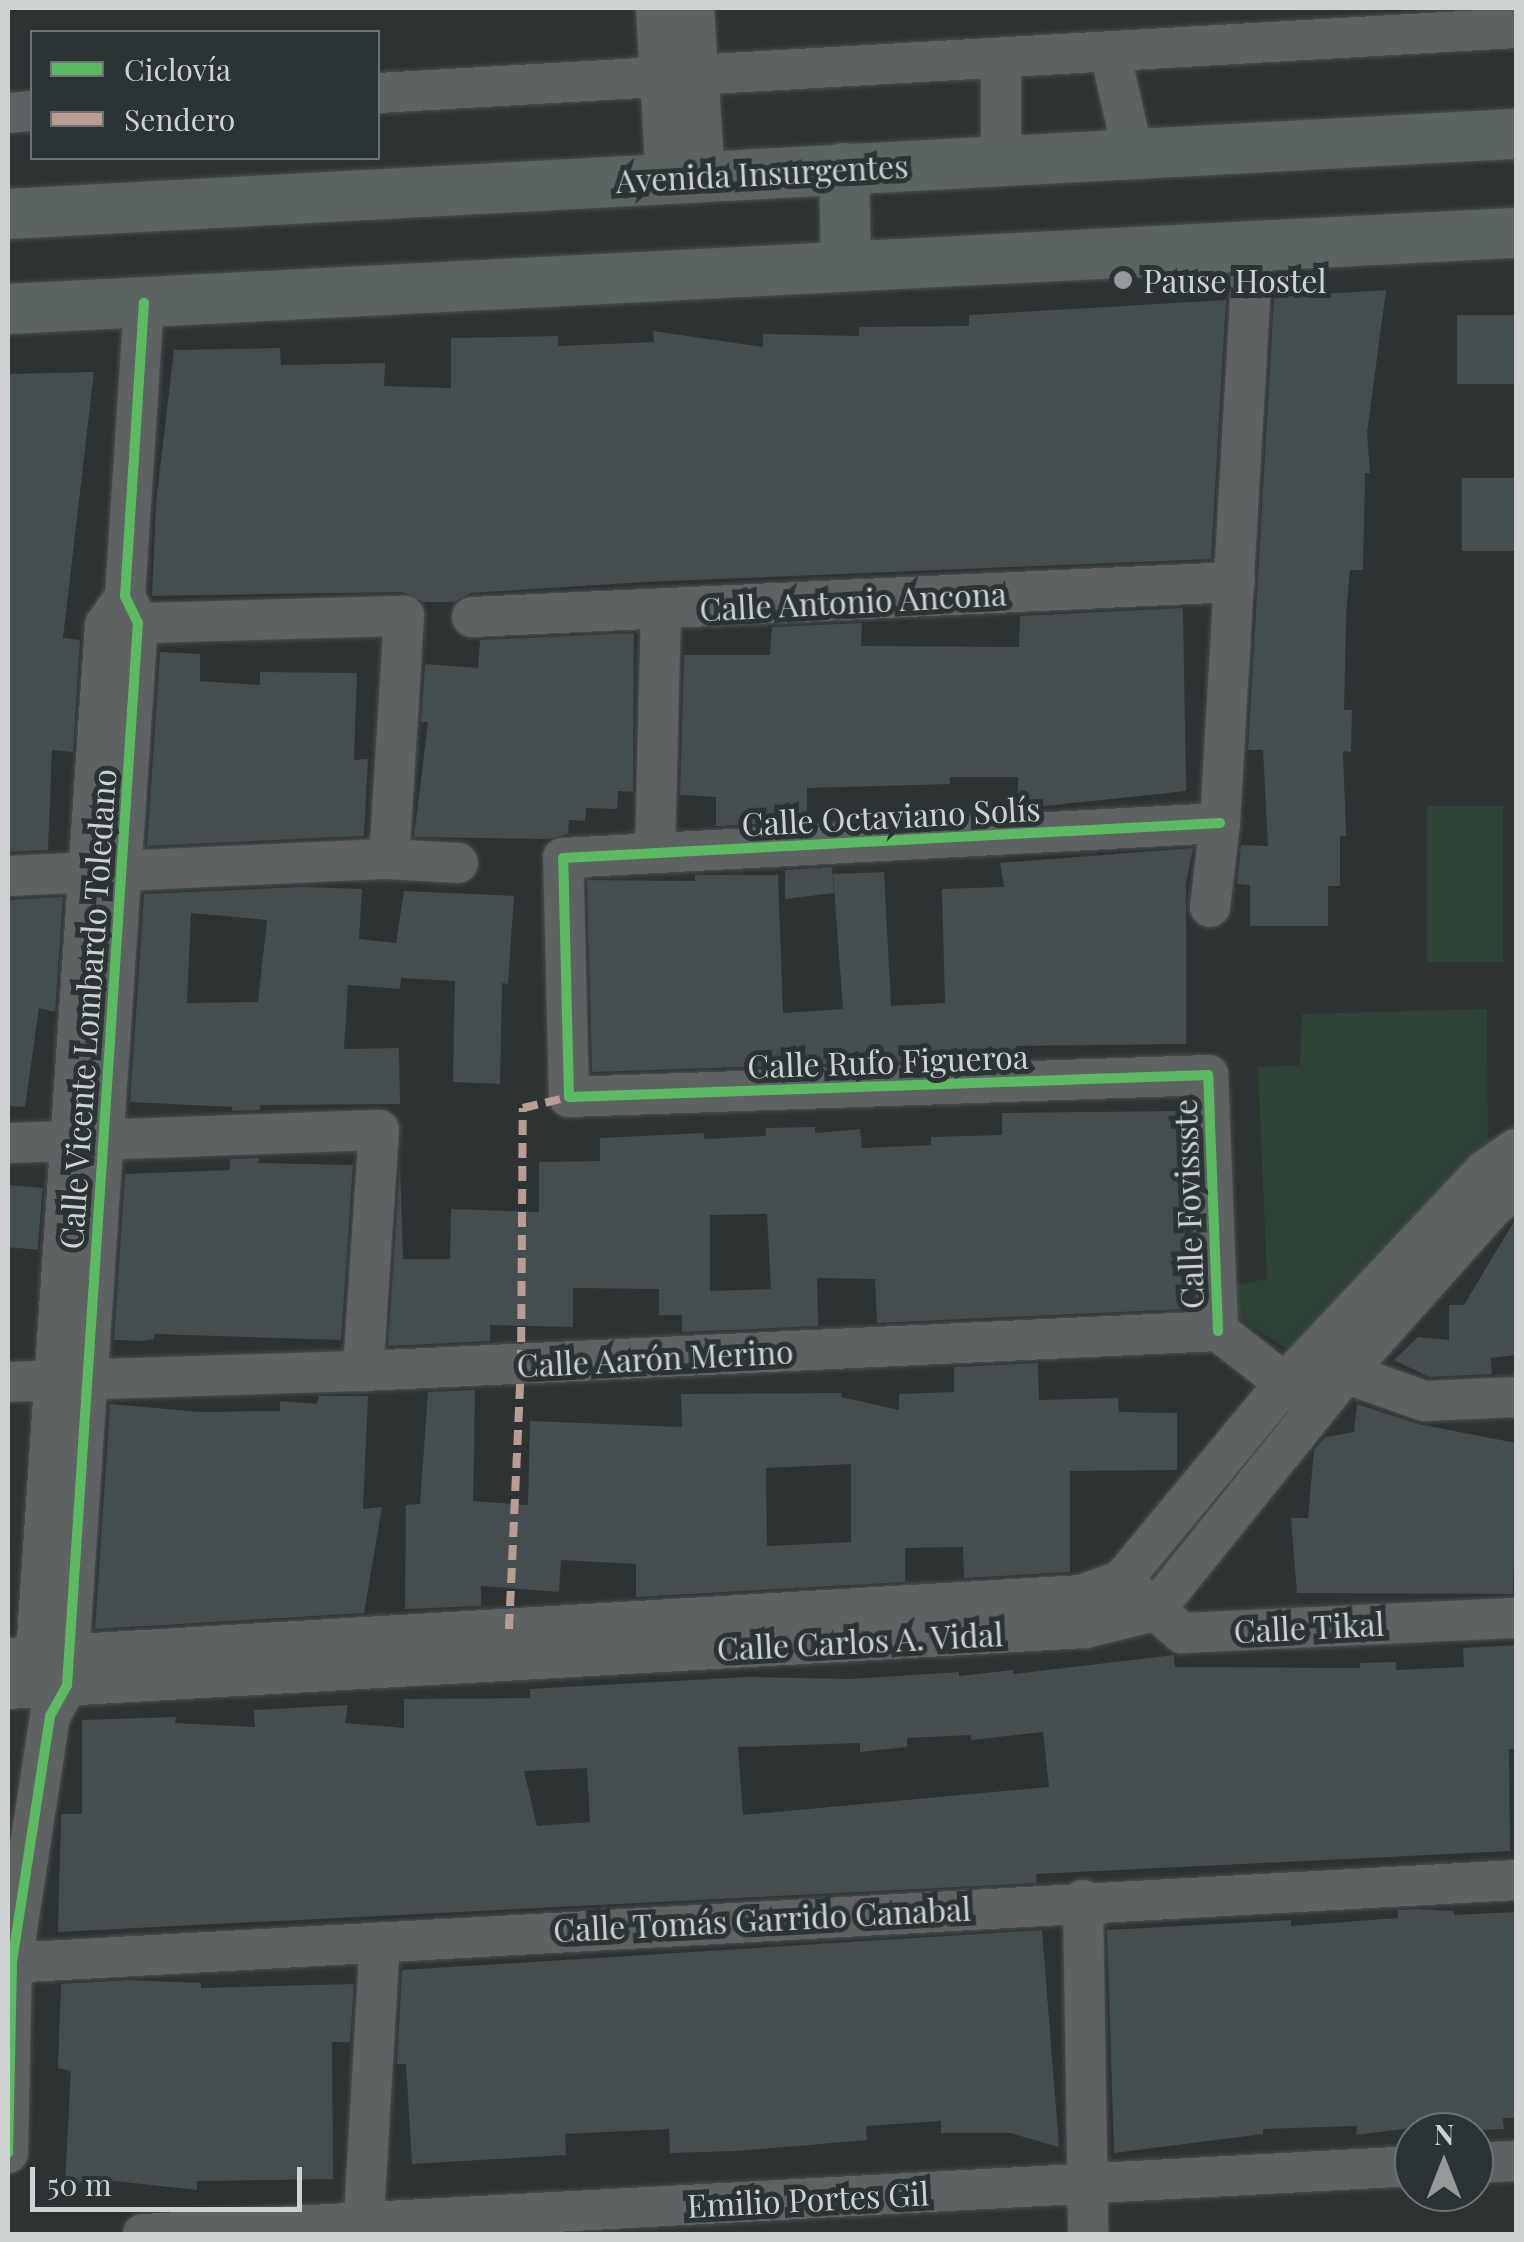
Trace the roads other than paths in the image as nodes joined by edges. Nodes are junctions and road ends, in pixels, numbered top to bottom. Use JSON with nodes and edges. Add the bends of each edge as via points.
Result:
{"nodes":[{"id":1,"x":656,"y":8,"type":"edge"},
{"id":2,"x":694,"y":8,"type":"edge"},
{"id":3,"x":1516,"y":28,"type":"edge"},
{"id":4,"x":1110,"y":52,"type":"junction"},
{"id":5,"x":1001,"y":58,"type":"junction"},
{"id":6,"x":680,"y":77,"type":"junction"},
{"id":7,"x":380,"y":93,"type":"edge"},
{"id":8,"x":1516,"y":134,"type":"edge"},
{"id":9,"x":1133,"y":153,"type":"junction"},
{"id":10,"x":1002,"y":160,"type":"junction"},
{"id":11,"x":844,"y":168,"type":"junction"},
{"id":12,"x":686,"y":178,"type":"junction"},
{"id":13,"x":8,"y":214,"type":"edge"},
{"id":14,"x":1516,"y":234,"type":"edge"},
{"id":15,"x":1253,"y":247,"type":"junction"},
{"id":16,"x":846,"y":266,"type":"junction"},
{"id":17,"x":144,"y":303,"type":"junction"},
{"id":18,"x":8,"y":309,"type":"edge"},
{"id":19,"x":1234,"y":582,"type":"junction"},
{"id":20,"x":661,"y":611,"type":"junction"},
{"id":21,"x":123,"y":614,"type":"junction"},
{"id":22,"x":472,"y":617,"type":"dead end"},
{"id":23,"x":1220,"y":823,"type":"junction"},
{"id":24,"x":655,"y":853,"type":"junction"},
{"id":25,"x":389,"y":859,"type":"junction"},
{"id":26,"x":458,"y":864,"type":"dead end"},
{"id":27,"x":105,"y":872,"type":"junction"},
{"id":28,"x":8,"y":876,"type":"edge"},
{"id":29,"x":1210,"y":907,"type":"dead end"},
{"id":30,"x":1208,"y":1075,"type":"joint"},
{"id":31,"x":569,"y":1097,"type":"joint"},
{"id":32,"x":87,"y":1139,"type":"junction"},
{"id":33,"x":8,"y":1143,"type":"edge"},
{"id":34,"x":1516,"y":1149,"type":"edge"},
{"id":35,"x":1516,"y":1188,"type":"edge"},
{"id":36,"x":1218,"y":1331,"type":"junction"},
{"id":37,"x":362,"y":1371,"type":"junction"},
{"id":38,"x":1296,"y":1371,"type":"junction"},
{"id":39,"x":1347,"y":1371,"type":"junction"},
{"id":40,"x":71,"y":1378,"type":"junction"},
{"id":41,"x":8,"y":1382,"type":"edge"},
{"id":42,"x":1516,"y":1397,"type":"edge"},
{"id":43,"x":1317,"y":1409,"type":"junction"},
{"id":44,"x":1122,"y":1580,"type":"junction"},
{"id":45,"x":1154,"y":1611,"type":"junction"},
{"id":46,"x":1516,"y":1618,"type":"edge"},
{"id":47,"x":39,"y":1678,"type":"edge"},
{"id":48,"x":1516,"y":1880,"type":"edge"},
{"id":49,"x":1083,"y":1900,"type":"junction"},
{"id":50,"x":380,"y":1942,"type":"junction"},
{"id":51,"x":10,"y":1962,"type":"edge"},
{"id":52,"x":8,"y":2154,"type":"edge"},
{"id":53,"x":1394,"y":2167,"type":"edge"},
{"id":54,"x":1086,"y":2184,"type":"junction"},
{"id":55,"x":363,"y":2228,"type":"edge"},
{"id":56,"x":143,"y":2234,"type":"edge"},
{"id":57,"x":1088,"y":2234,"type":"edge"}],
"edges":[{"from":1,"to":6,"type":"street"},
{"from":2,"to":6,"type":"street"},
{"from":3,"to":4,"type":"street"},
{"from":4,"to":5,"type":"street"},
{"from":4,"to":9,"type":"street"},
{"from":5,"to":6,"type":"street"},
{"from":5,"to":10,"type":"street"},
{"from":6,"to":7,"type":"street"},
{"from":6,"to":12,"type":"street"},
{"from":8,"to":9,"type":"main road","name":"Avenida Insurgentes"},
{"from":9,"to":10,"type":"main road","name":"Avenida Insurgentes"},
{"from":10,"to":11,"type":"main road","name":"Avenida Insurgentes"},
{"from":11,"to":12,"type":"main road","name":"Avenida Insurgentes"},
{"from":11,"to":16,"type":"main road"},
{"from":12,"to":13,"type":"main road","name":"Avenida Insurgentes"},
{"from":14,"to":15,"type":"main road"},
{"from":15,"to":16,"type":"main road"},
{"from":15,"to":19,"type":"street"},
{"from":16,"to":17,"type":"main road"},
{"from":17,"to":18,"type":"main road"},
{"from":17,"to":21,"type":"street","name":"Calle Vicente Lombardo Toledano"},
{"from":19,"to":20,"type":"street","name":"Calle Antonio Ancona"},
{"from":19,"to":23,"type":"street"},
{"from":20,"to":22,"type":"street","name":"Calle Antonio Ancona"},
{"from":20,"to":24,"type":"street"},
{"from":21,"to":25,"type":"street","via":[[404,616]]},
{"from":21,"to":27,"type":"street","name":"Calle Vicente Lombardo Toledano"},
{"from":23,"to":24,"type":"street","name":"Calle Octaviano Solís"},
{"from":23,"to":29,"type":"street"},
{"from":24,"to":31,"type":"street","name":"Calle Octaviano Solís","via":[[564,858]]},
{"from":25,"to":26,"type":"street"},
{"from":25,"to":27,"type":"street"},
{"from":27,"to":28,"type":"street"},
{"from":27,"to":32,"type":"street","name":"Calle Vicente Lombardo Toledano"},
{"from":30,"to":31,"type":"street","name":"Calle Rufo Figueroa"},
{"from":30,"to":36,"type":"street","name":"Calle Fovissste"},
{"from":32,"to":33,"type":"street"},
{"from":32,"to":37,"type":"street","via":[[379,1130]]},
{"from":32,"to":40,"type":"street","name":"Calle Vicente Lombardo Toledano"},
{"from":34,"to":38,"type":"street","via":[[1484,1171]]},
{"from":35,"to":39,"type":"street"},
{"from":36,"to":37,"type":"street","name":"Calle Aarón Merino"},
{"from":36,"to":38,"type":"street"},
{"from":37,"to":40,"type":"street","name":"Calle Aarón Merino"},
{"from":38,"to":39,"type":"street"},
{"from":38,"to":43,"type":"street"},
{"from":38,"to":44,"type":"street"},
{"from":39,"to":42,"type":"street","via":[[1424,1401]]},
{"from":39,"to":43,"type":"street"},
{"from":40,"to":41,"type":"street","name":"Calle Aarón Merino"},
{"from":40,"to":47,"type":"street","name":"Calle Vicente Lombardo Toledano"},
{"from":43,"to":45,"type":"street"},
{"from":44,"to":45,"type":"street","name":"Calle Tikal"},
{"from":44,"to":47,"type":"street","name":"Calle Carlos A. Vidal","via":[[1081,1595]]},
{"from":45,"to":46,"type":"street","name":"Calle Tikal","via":[[1182,1633]]},
{"from":45,"to":47,"type":"street","name":"Calle Carlos A. Vidal","via":[[1085,1628]]},
{"from":47,"to":51,"type":"street","name":"Calle Vicente Lombardo Toledano"},
{"from":48,"to":49,"type":"street","name":"Calle Tomás Garrido Canabal"},
{"from":49,"to":50,"type":"street","name":"Calle Tomás Garrido Canabal"},
{"from":49,"to":54,"type":"street"},
{"from":50,"to":51,"type":"street","name":"Calle Tomás Garrido Canabal"},
{"from":50,"to":55,"type":"street"},
{"from":51,"to":52,"type":"street","name":"Calle Vicente Lombardo Toledano"},
{"from":53,"to":54,"type":"street","name":"Emilio Portes Gil"},
{"from":54,"to":55,"type":"street","name":"Emilio Portes Gil"},
{"from":54,"to":57,"type":"street"},
{"from":55,"to":56,"type":"street","name":"Emilio Portes Gil"}]}
